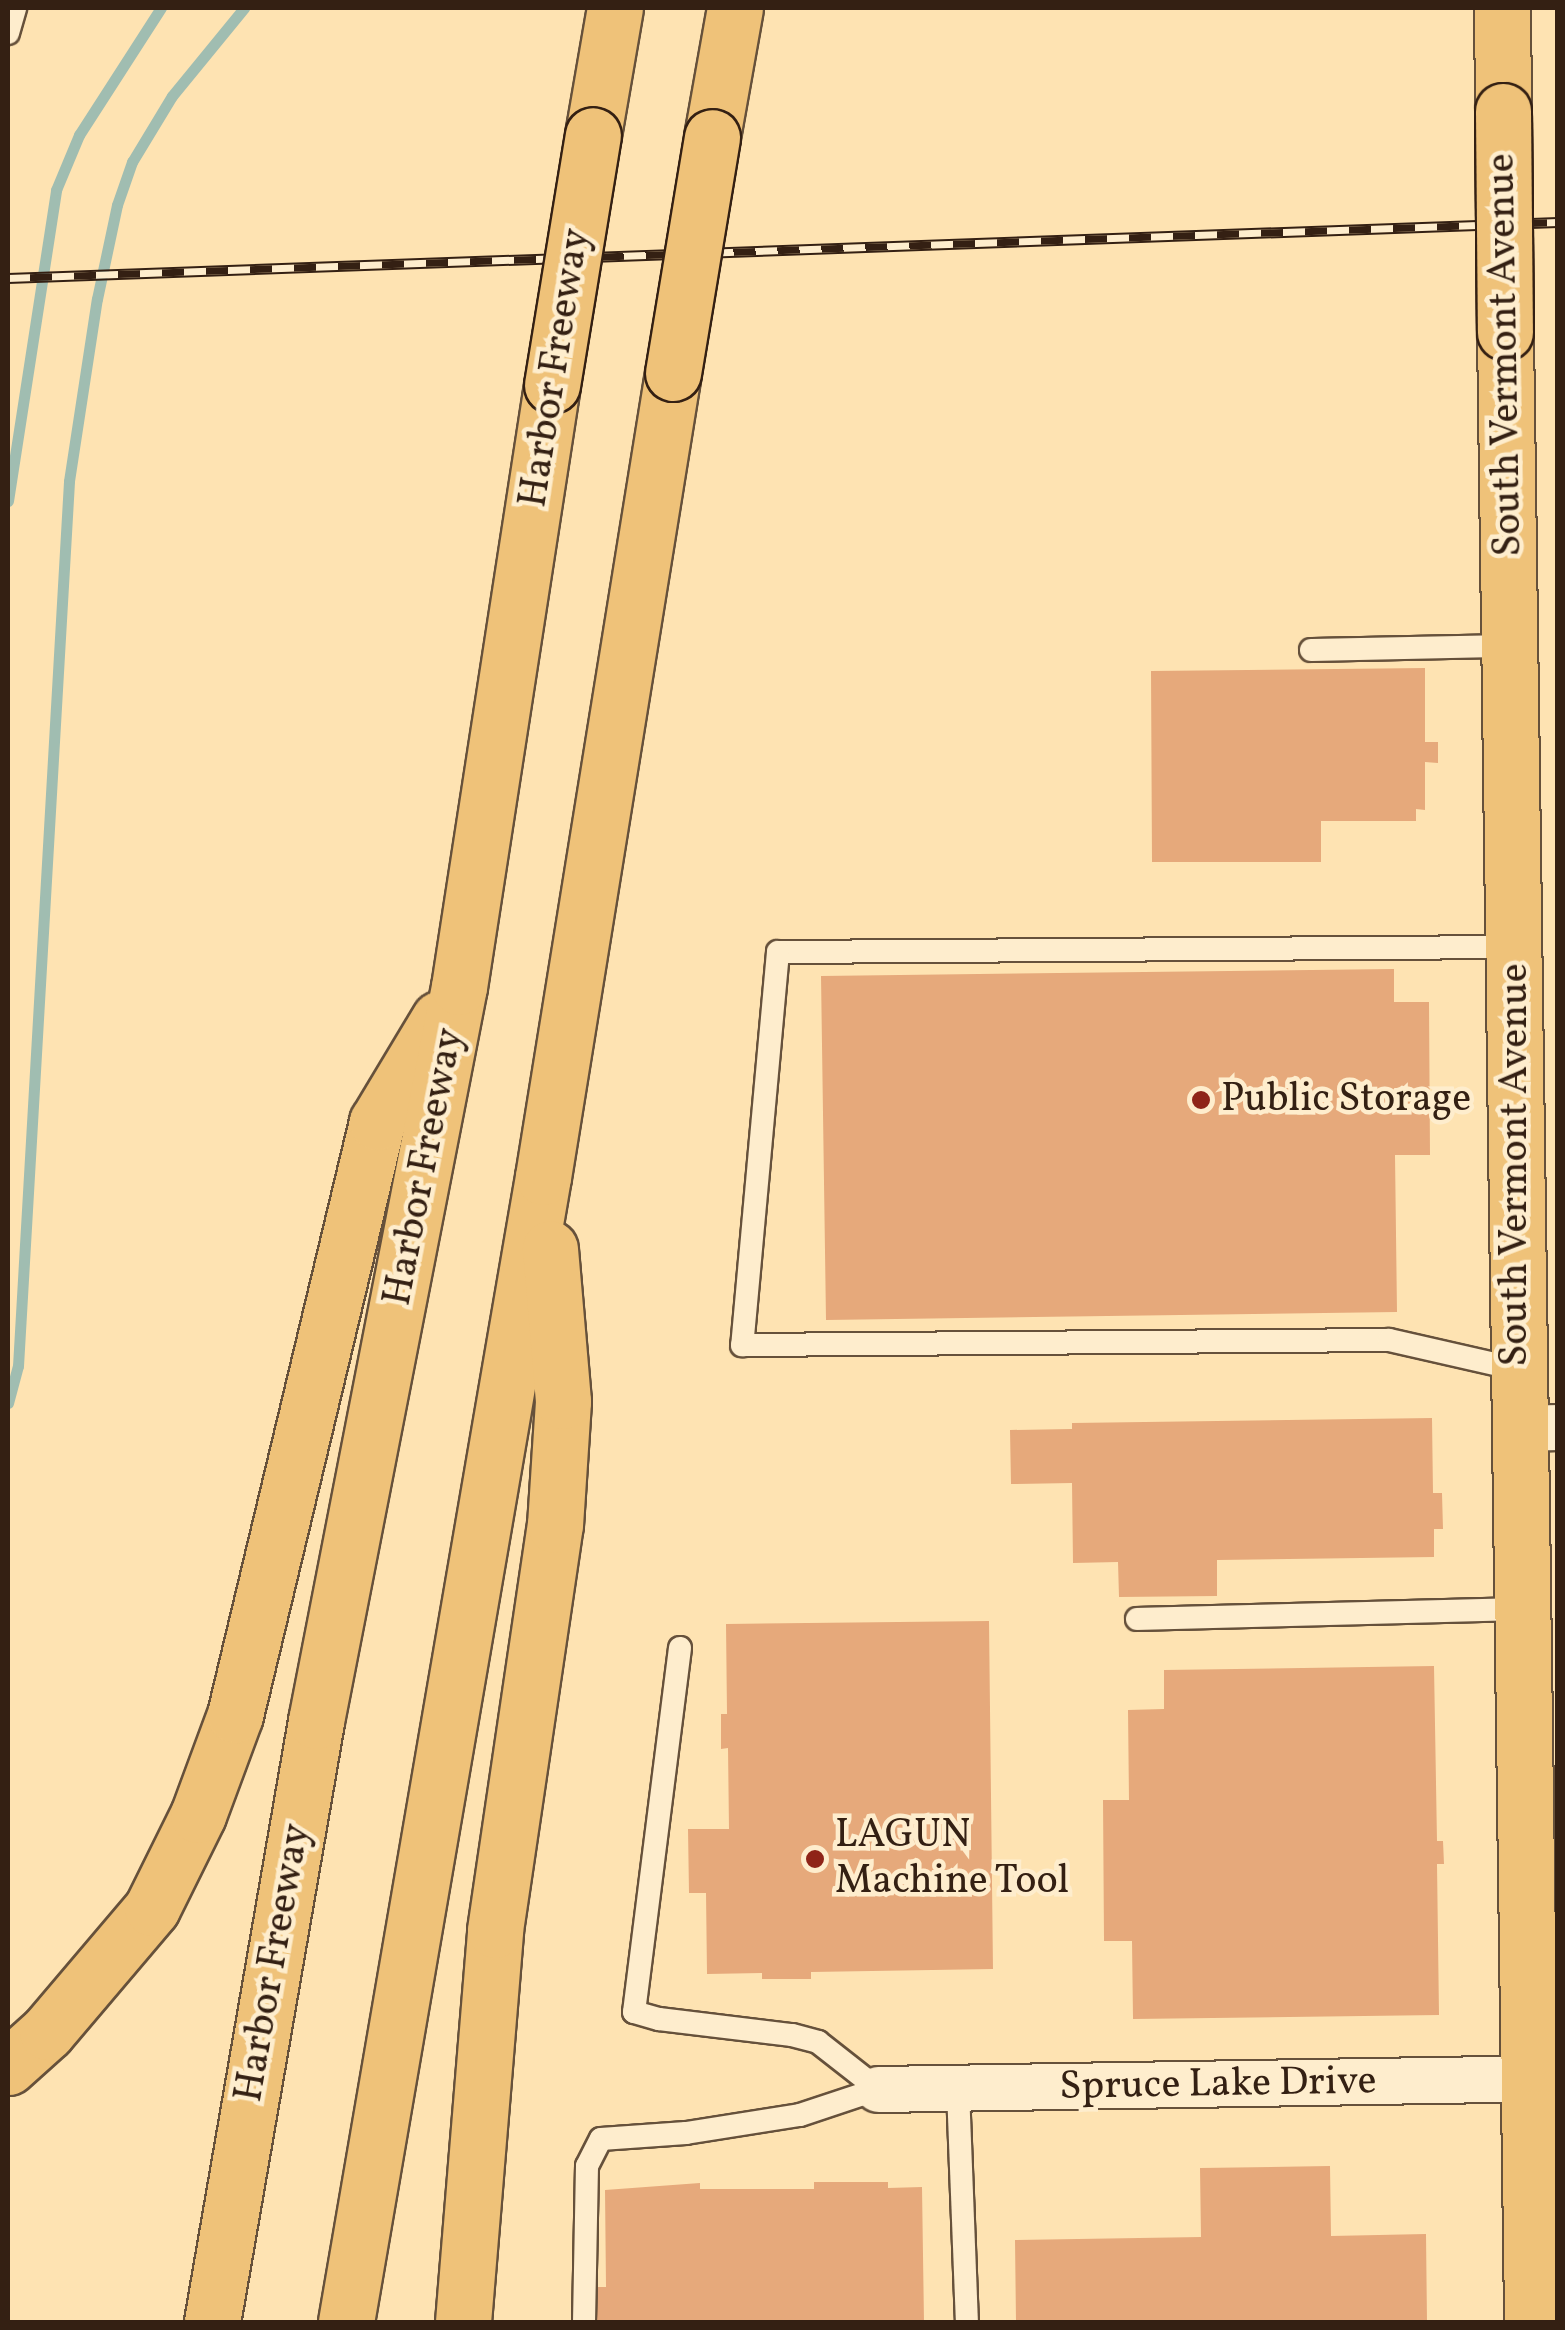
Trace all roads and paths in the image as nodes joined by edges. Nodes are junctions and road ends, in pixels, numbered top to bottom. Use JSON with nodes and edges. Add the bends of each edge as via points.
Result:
{"nodes":[{"id":1,"x":15,"y":8,"type":"edge"},
{"id":2,"x":615,"y":8,"type":"edge"},
{"id":3,"x":735,"y":8,"type":"edge"},
{"id":4,"x":1502,"y":8,"type":"edge"},
{"id":5,"x":8,"y":33,"type":"edge"},
{"id":6,"x":1509,"y":646,"type":"junction"},
{"id":7,"x":1310,"y":650,"type":"dead end"},
{"id":8,"x":1514,"y":947,"type":"junction"},
{"id":9,"x":459,"y":987,"type":"junction"},
{"id":10,"x":543,"y":1176,"type":"junction"},
{"id":11,"x":1517,"y":1369,"type":"junction"},
{"id":12,"x":1537,"y":1428,"type":"edge"},
{"id":13,"x":1520,"y":1609,"type":"junction"},
{"id":14,"x":1137,"y":1619,"type":"dead end"},
{"id":15,"x":680,"y":1648,"type":"dead end"},
{"id":16,"x":8,"y":2067,"type":"edge"},
{"id":17,"x":1542,"y":2078,"type":"edge"},
{"id":18,"x":878,"y":2089,"type":"junction"},
{"id":19,"x":958,"y":2090,"type":"junction"},
{"id":20,"x":212,"y":2322,"type":"edge"},
{"id":21,"x":346,"y":2322,"type":"edge"},
{"id":22,"x":463,"y":2322,"type":"edge"},
{"id":23,"x":584,"y":2322,"type":"edge"},
{"id":24,"x":967,"y":2322,"type":"edge"},
{"id":25,"x":1532,"y":2322,"type":"edge"}],
"edges":[{"from":1,"to":5,"type":"lane"},
{"from":2,"to":9,"type":"main road","name":"Harbor Freeway","bridge":true},
{"from":3,"to":10,"type":"main road","bridge":true},
{"from":4,"to":6,"type":"main road","name":"South Vermont Avenue","bridge":true},
{"from":6,"to":7,"type":"lane"},
{"from":6,"to":8,"type":"main road","name":"South Vermont Avenue"},
{"from":8,"to":11,"type":"main road","name":"South Vermont Avenue"},
{"from":8,"to":11,"type":"lane","via":[[778,952],[742,1345],[1390,1340]]},
{"from":9,"to":16,"type":"main road","via":[[377,1122],[235,1714],[198,1815],[152,1908],[47,2032]]},
{"from":9,"to":20,"type":"main road","name":"Harbor Freeway","via":[[316,1721]]},
{"from":10,"to":21,"type":"main road"},
{"from":10,"to":22,"type":"main road","via":[[564,1401],[554,1525],[495,1930]]},
{"from":11,"to":12,"type":"main road","name":"South Vermont Avenue"},
{"from":12,"to":13,"type":"main road","name":"South Vermont Avenue"},
{"from":13,"to":14,"type":"lane"},
{"from":13,"to":17,"type":"main road","name":"South Vermont Avenue"},
{"from":15,"to":18,"type":"lane","via":[[634,2012],[818,2042]]},
{"from":17,"to":19,"type":"street","name":"Spruce Lake Drive"},
{"from":17,"to":25,"type":"main road","name":"South Vermont Avenue"},
{"from":18,"to":19,"type":"street","name":"Spruce Lake Drive"},
{"from":18,"to":23,"type":"lane","via":[[800,2114],[601,2139],[588,2166]]},
{"from":19,"to":24,"type":"lane"}]}
